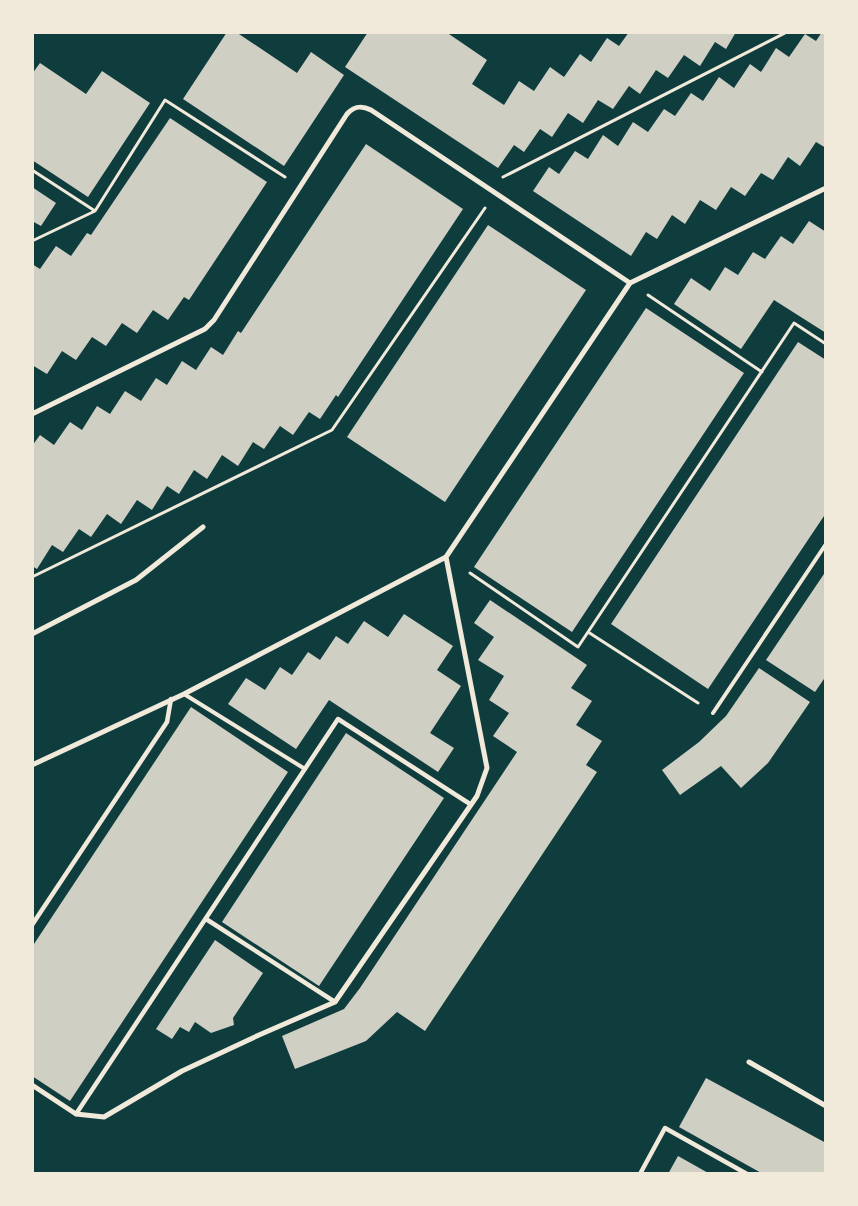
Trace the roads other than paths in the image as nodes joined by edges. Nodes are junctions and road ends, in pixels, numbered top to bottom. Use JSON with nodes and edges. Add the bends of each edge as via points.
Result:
{"nodes":[{"id":1,"x":826,"y":188,"type":"edge"},
{"id":2,"x":630,"y":283,"type":"junction"},
{"id":3,"x":32,"y":414,"type":"edge"},
{"id":4,"x":203,"y":526,"type":"dead end"},
{"id":5,"x":826,"y":544,"type":"edge"},
{"id":6,"x":446,"y":557,"type":"junction"},
{"id":7,"x":32,"y":634,"type":"edge"},
{"id":8,"x":184,"y":694,"type":"junction"},
{"id":9,"x":171,"y":699,"type":"junction"},
{"id":10,"x":713,"y":713,"type":"road end"},
{"id":11,"x":32,"y":766,"type":"edge"},
{"id":12,"x":305,"y":770,"type":"junction"},
{"id":13,"x":470,"y":804,"type":"junction"},
{"id":14,"x":206,"y":919,"type":"junction"},
{"id":15,"x":32,"y":925,"type":"edge"},
{"id":16,"x":335,"y":1002,"type":"junction"},
{"id":17,"x":749,"y":1062,"type":"dead end"},
{"id":18,"x":32,"y":1086,"type":"edge"},
{"id":19,"x":826,"y":1106,"type":"edge"},
{"id":20,"x":76,"y":1114,"type":"junction"},
{"id":21,"x":640,"y":1174,"type":"edge"},
{"id":22,"x":747,"y":1174,"type":"edge"}],
"edges":[{"from":1,"to":2,"type":"street"},
{"from":2,"to":3,"type":"street","via":[[371,110],[352,108],[214,320],[205,329]]},
{"from":2,"to":6,"type":"street"},
{"from":4,"to":7,"type":"street","via":[[136,580]]},
{"from":5,"to":10,"type":"lane"},
{"from":6,"to":8,"type":"street"},
{"from":6,"to":13,"type":"street","via":[[487,768],[477,796]]},
{"from":8,"to":9,"type":"street"},
{"from":8,"to":12,"type":"lane"},
{"from":9,"to":11,"type":"street"},
{"from":9,"to":15,"type":"street","via":[[167,722]]},
{"from":12,"to":13,"type":"street","via":[[338,719]]},
{"from":12,"to":14,"type":"street"},
{"from":13,"to":16,"type":"street"},
{"from":14,"to":16,"type":"street"},
{"from":14,"to":20,"type":"street"},
{"from":16,"to":20,"type":"street","via":[[182,1071],[104,1117]]},
{"from":17,"to":19,"type":"street"},
{"from":18,"to":20,"type":"street"},
{"from":21,"to":22,"type":"street","via":[[665,1128]]}]}
